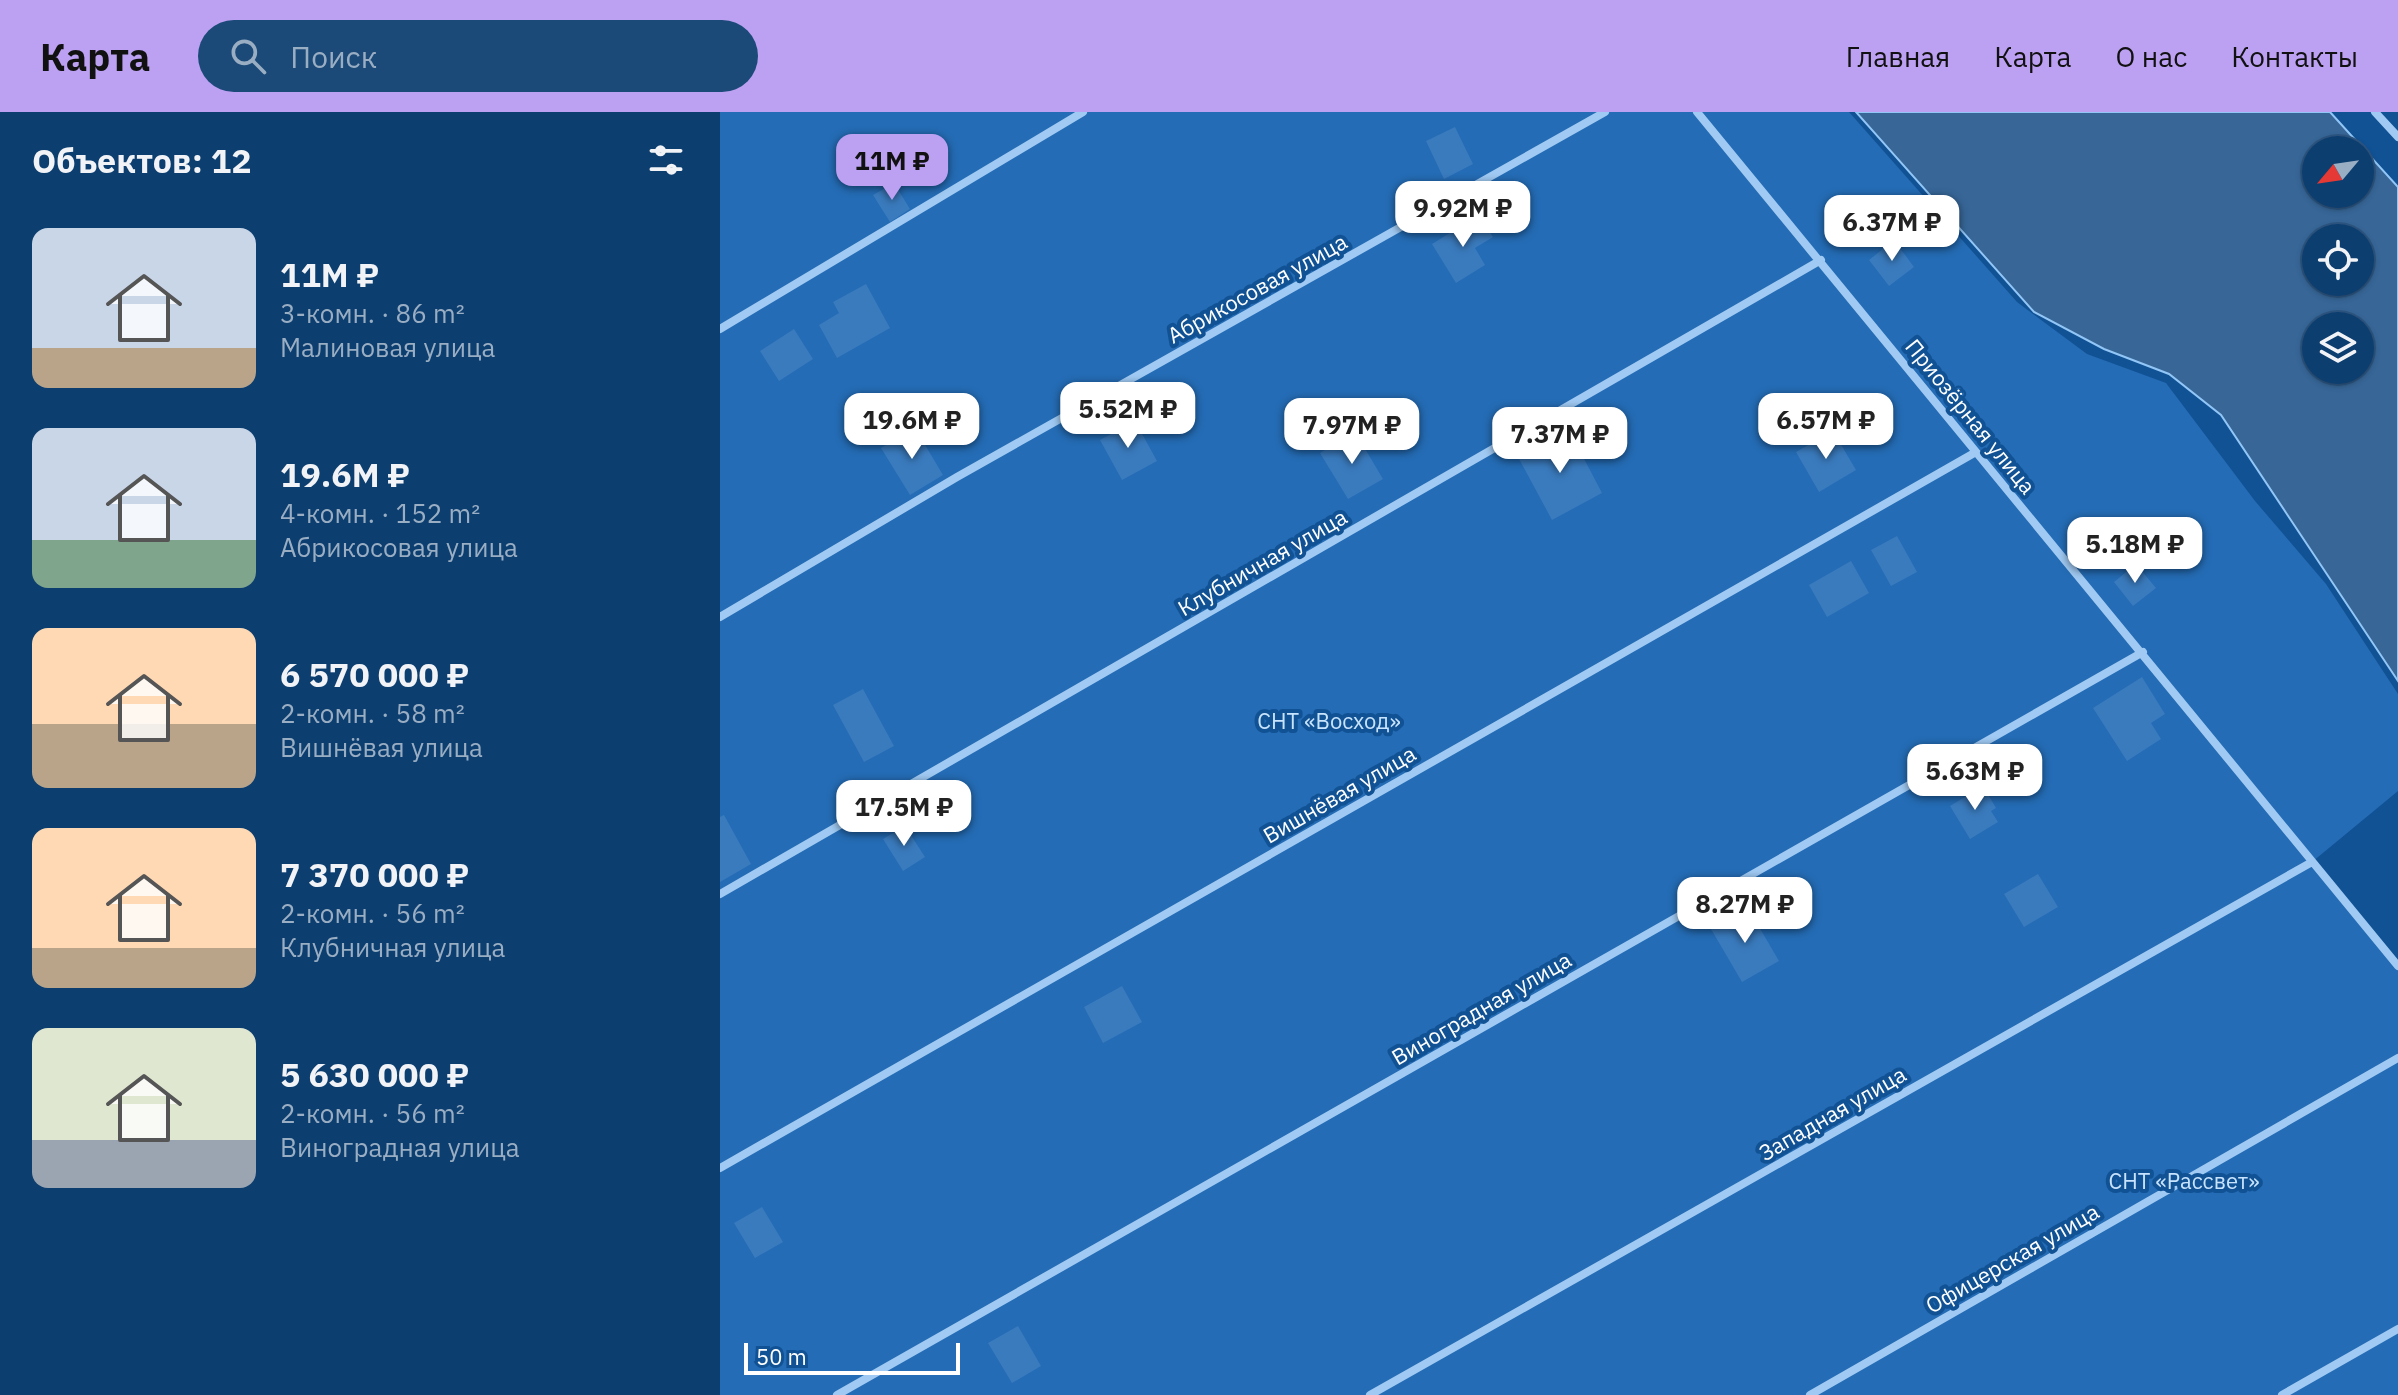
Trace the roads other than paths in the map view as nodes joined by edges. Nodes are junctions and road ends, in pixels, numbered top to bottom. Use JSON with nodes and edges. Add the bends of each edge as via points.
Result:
{"nodes":[{"id":1,"x":1083,"y":112,"type":"edge"},
{"id":2,"x":1605,"y":112,"type":"edge"},
{"id":3,"x":1697,"y":112,"type":"edge"},
{"id":4,"x":2375,"y":112,"type":"edge"},
{"id":5,"x":2398,"y":137,"type":"edge"},
{"id":6,"x":1821,"y":260,"type":"junction"},
{"id":7,"x":720,"y":329,"type":"edge"},
{"id":8,"x":1976,"y":452,"type":"junction"},
{"id":9,"x":720,"y":617,"type":"edge"},
{"id":10,"x":2143,"y":652,"type":"junction"},
{"id":11,"x":2312,"y":862,"type":"junction"},
{"id":12,"x":720,"y":894,"type":"edge"},
{"id":13,"x":2398,"y":966,"type":"edge"},
{"id":14,"x":2398,"y":1058,"type":"edge"},
{"id":15,"x":720,"y":1168,"type":"edge"},
{"id":16,"x":2398,"y":1329,"type":"edge"},
{"id":17,"x":837,"y":1395,"type":"edge"},
{"id":18,"x":1370,"y":1395,"type":"edge"},
{"id":19,"x":1810,"y":1395,"type":"edge"},
{"id":20,"x":2282,"y":1395,"type":"edge"}],
"edges":[{"from":1,"to":7,"type":"street"},
{"from":2,"to":9,"type":"street","name":"Абрикосовая улица","via":[[957,477]]},
{"from":3,"to":6,"type":"street","name":"Приозёрная улица"},
{"from":4,"to":5,"type":"street"},
{"from":6,"to":8,"type":"street","name":"Приозёрная улица"},
{"from":6,"to":12,"type":"street","name":"Клубничная улица"},
{"from":8,"to":10,"type":"street","name":"Приозёрная улица"},
{"from":8,"to":15,"type":"street","name":"Вишнёвая улица"},
{"from":10,"to":11,"type":"street","name":"Приозёрная улица"},
{"from":10,"to":17,"type":"street","name":"Виноградная улица"},
{"from":11,"to":13,"type":"street","name":"Приозёрная улица"},
{"from":11,"to":18,"type":"street","name":"Западная улица"},
{"from":14,"to":19,"type":"street","name":"Офицерская улица"},
{"from":16,"to":20,"type":"street"}]}
